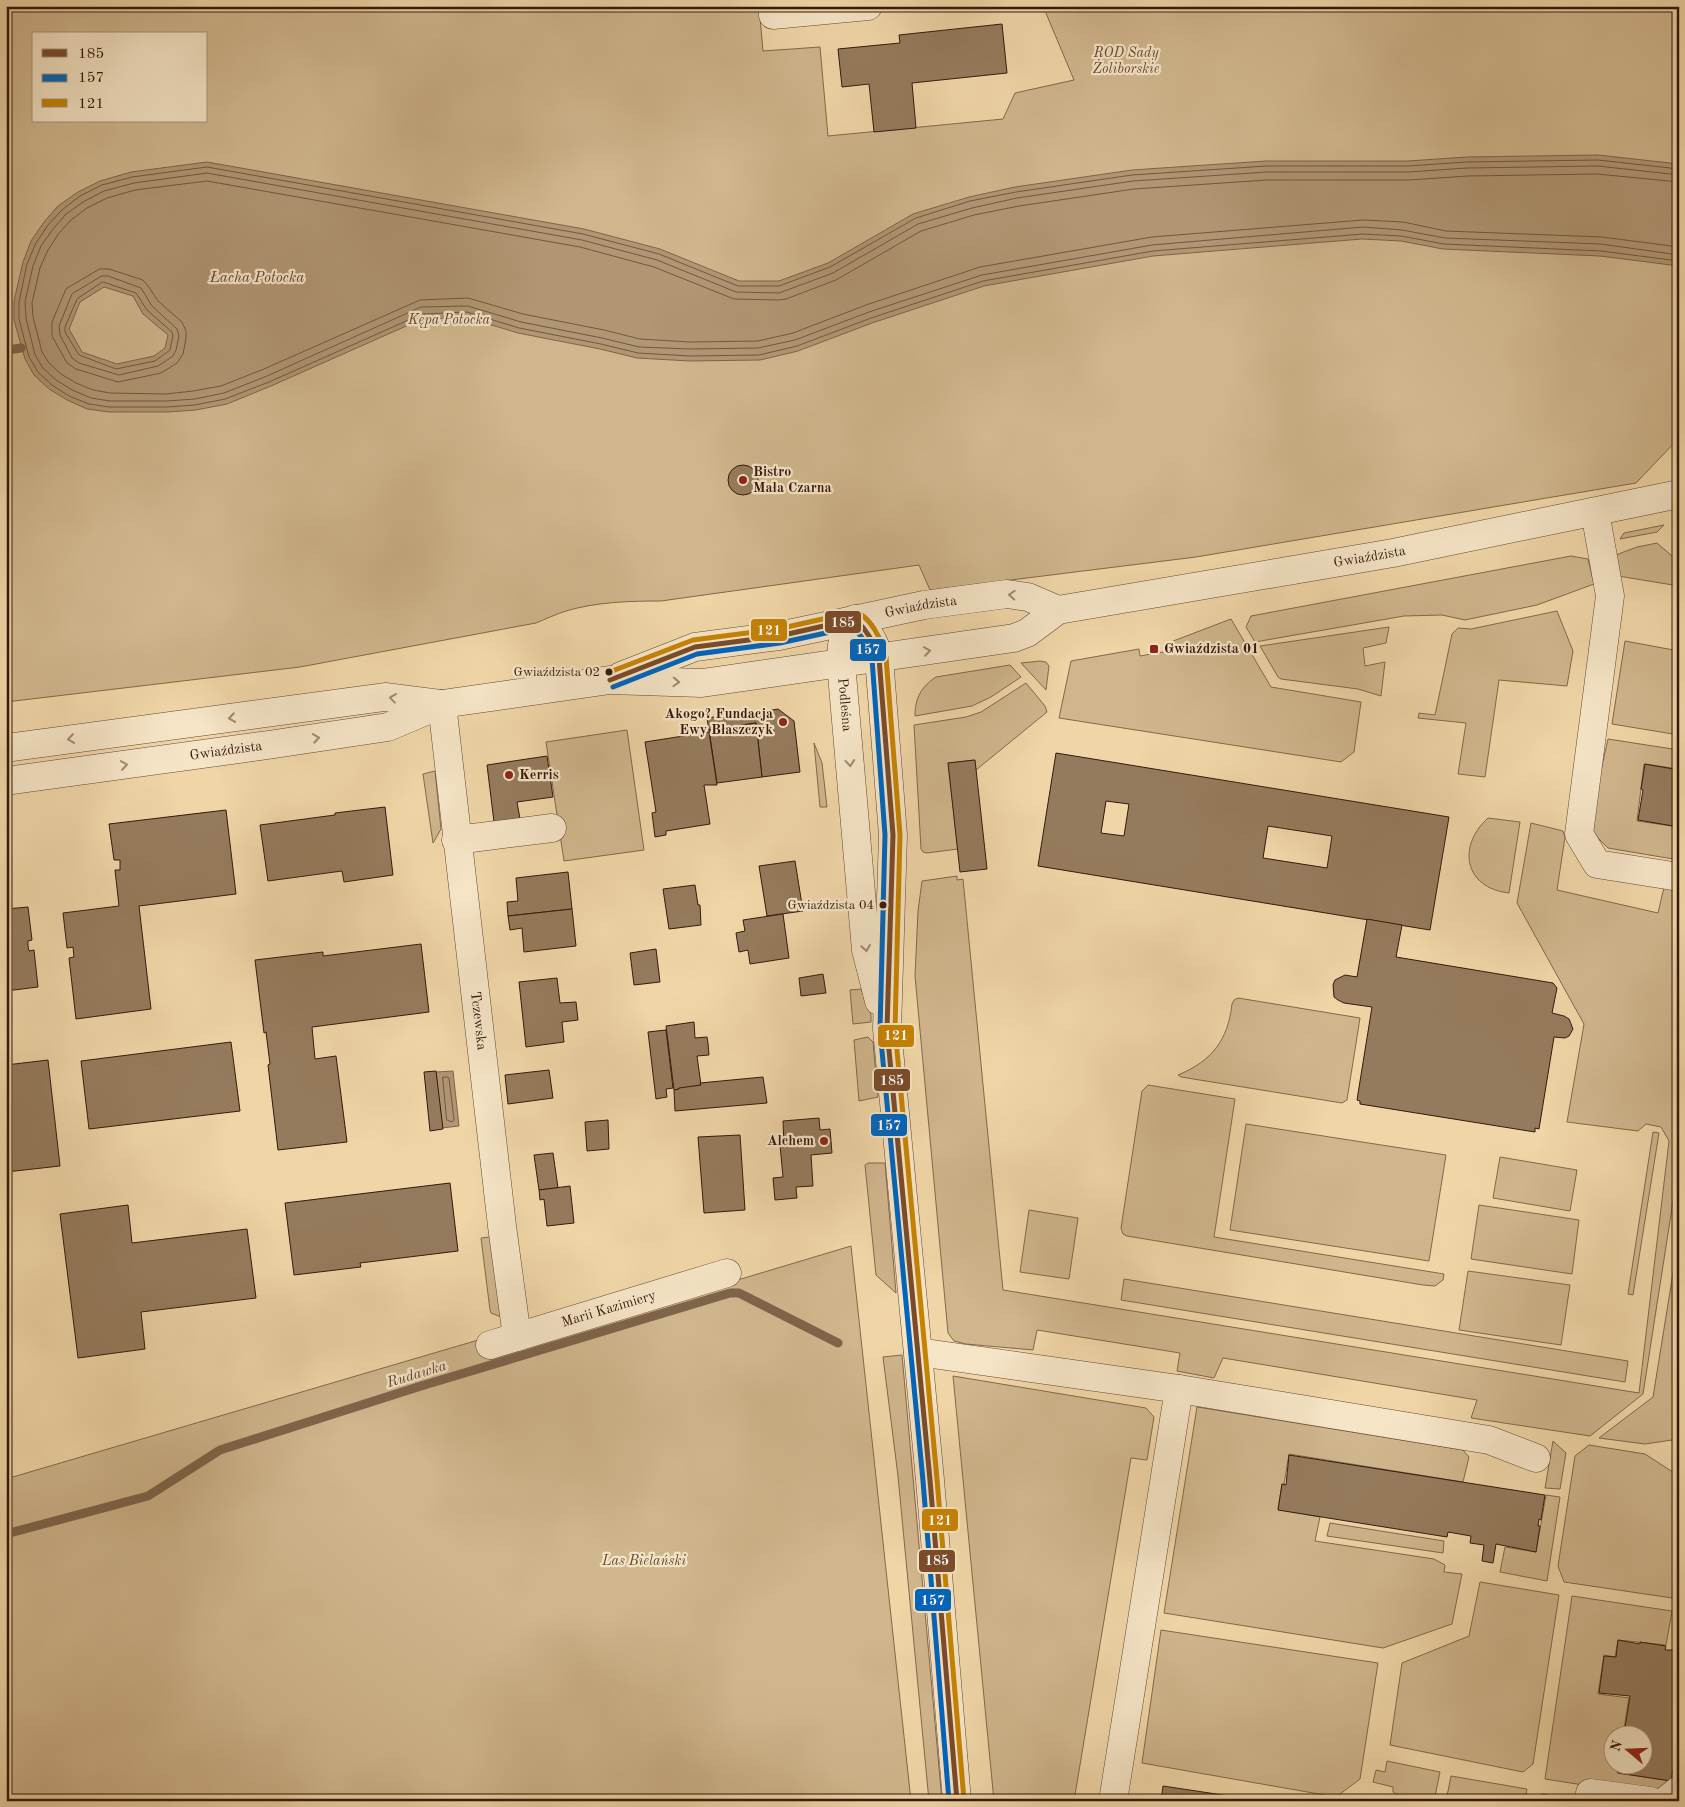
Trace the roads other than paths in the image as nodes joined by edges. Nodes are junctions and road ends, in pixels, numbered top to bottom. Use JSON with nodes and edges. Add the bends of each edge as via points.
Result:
{"nodes":[{"id":1,"x":772,"y":6,"type":"edge"},
{"id":2,"x":868,"y":6,"type":"edge"},
{"id":3,"x":1679,"y":494,"type":"edge"},
{"id":4,"x":1595,"y":512,"type":"junction"},
{"id":5,"x":1058,"y":610,"type":"junction"},
{"id":6,"x":855,"y":619,"type":"junction"},
{"id":7,"x":879,"y":658,"type":"junction"},
{"id":8,"x":840,"y":663,"type":"junction"},
{"id":9,"x":610,"y":680,"type":"junction"},
{"id":10,"x":442,"y":704,"type":"junction"},
{"id":11,"x":6,"y":748,"type":"edge"},
{"id":12,"x":6,"y":781,"type":"edge"},
{"id":13,"x":552,"y":828,"type":"dead end"},
{"id":14,"x":456,"y":840,"type":"junction"},
{"id":15,"x":1679,"y":877,"type":"edge"},
{"id":16,"x":886,"y":1029,"type":"junction"},
{"id":17,"x":726,"y":1273,"type":"dead end"},
{"id":18,"x":518,"y":1337,"type":"junction"},
{"id":19,"x":490,"y":1345,"type":"dead end"},
{"id":20,"x":918,"y":1352,"type":"junction"},
{"id":21,"x":1179,"y":1389,"type":"junction"},
{"id":22,"x":1536,"y":1458,"type":"dead end"},
{"id":23,"x":1679,"y":1790,"type":"edge"},
{"id":24,"x":1590,"y":1793,"type":"dead end"},
{"id":25,"x":957,"y":1801,"type":"edge"},
{"id":26,"x":1113,"y":1801,"type":"edge"},
{"id":27,"x":1650,"y":1801,"type":"edge"},
{"id":28,"x":1664,"y":1801,"type":"edge"}],
"edges":[{"from":1,"to":2,"type":"street","via":[[773,15]]},
{"from":3,"to":4,"type":"street","name":"Gwiaździsta"},
{"from":4,"to":5,"type":"street","name":"Gwiaździsta","via":[[1393,553]]},
{"from":4,"to":15,"type":"street","via":[[1610,596],[1580,834],[1597,864]]},
{"from":5,"to":6,"type":"street","name":"Gwiaździsta","one_way":true,"via":[[1028,597],[1007,594],[924,605]]},
{"from":7,"to":5,"type":"street","name":"Gwiaździsta","one_way":true,"via":[[1014,638],[1028,633]]},
{"from":6,"to":7,"type":"street","name":"Podleśna","via":[[867,630]]},
{"from":6,"to":8,"type":"street","name":"Podleśna","via":[[842,646]]},
{"from":6,"to":9,"type":"street","name":"Gwiaździsta","via":[[779,636],[695,647]]},
{"from":7,"to":8,"type":"street","name":"Gwiaździsta"},
{"from":7,"to":16,"type":"street","name":"Podleśna","via":[[892,835]]},
{"from":9,"to":8,"type":"street","name":"Gwiaździsta","one_way":true,"via":[[702,683]]},
{"from":8,"to":16,"type":"street","name":"Podleśna","one_way":true,"via":[[866,950]]},
{"from":9,"to":10,"type":"street","name":"Gwiaździsta"},
{"from":10,"to":11,"type":"street","name":"Gwiaździsta","one_way":true,"via":[[384,697]]},
{"from":12,"to":10,"type":"street","name":"Gwiaździsta","one_way":true,"via":[[388,727]]},
{"from":10,"to":14,"type":"street","name":"Tczewska"},
{"from":13,"to":14,"type":"street"},
{"from":14,"to":18,"type":"street","name":"Tczewska"},
{"from":16,"to":20,"type":"street","name":"Podleśna"},
{"from":17,"to":18,"type":"street","name":"Marii Kazimiery"},
{"from":18,"to":19,"type":"street","name":"Marii Kazimiery"},
{"from":20,"to":21,"type":"street"},
{"from":20,"to":25,"type":"street","name":"Podleśna"},
{"from":21,"to":22,"type":"street","via":[[1489,1440]]},
{"from":21,"to":26,"type":"street"},
{"from":23,"to":28,"type":"street"},
{"from":24,"to":27,"type":"street"}]}
